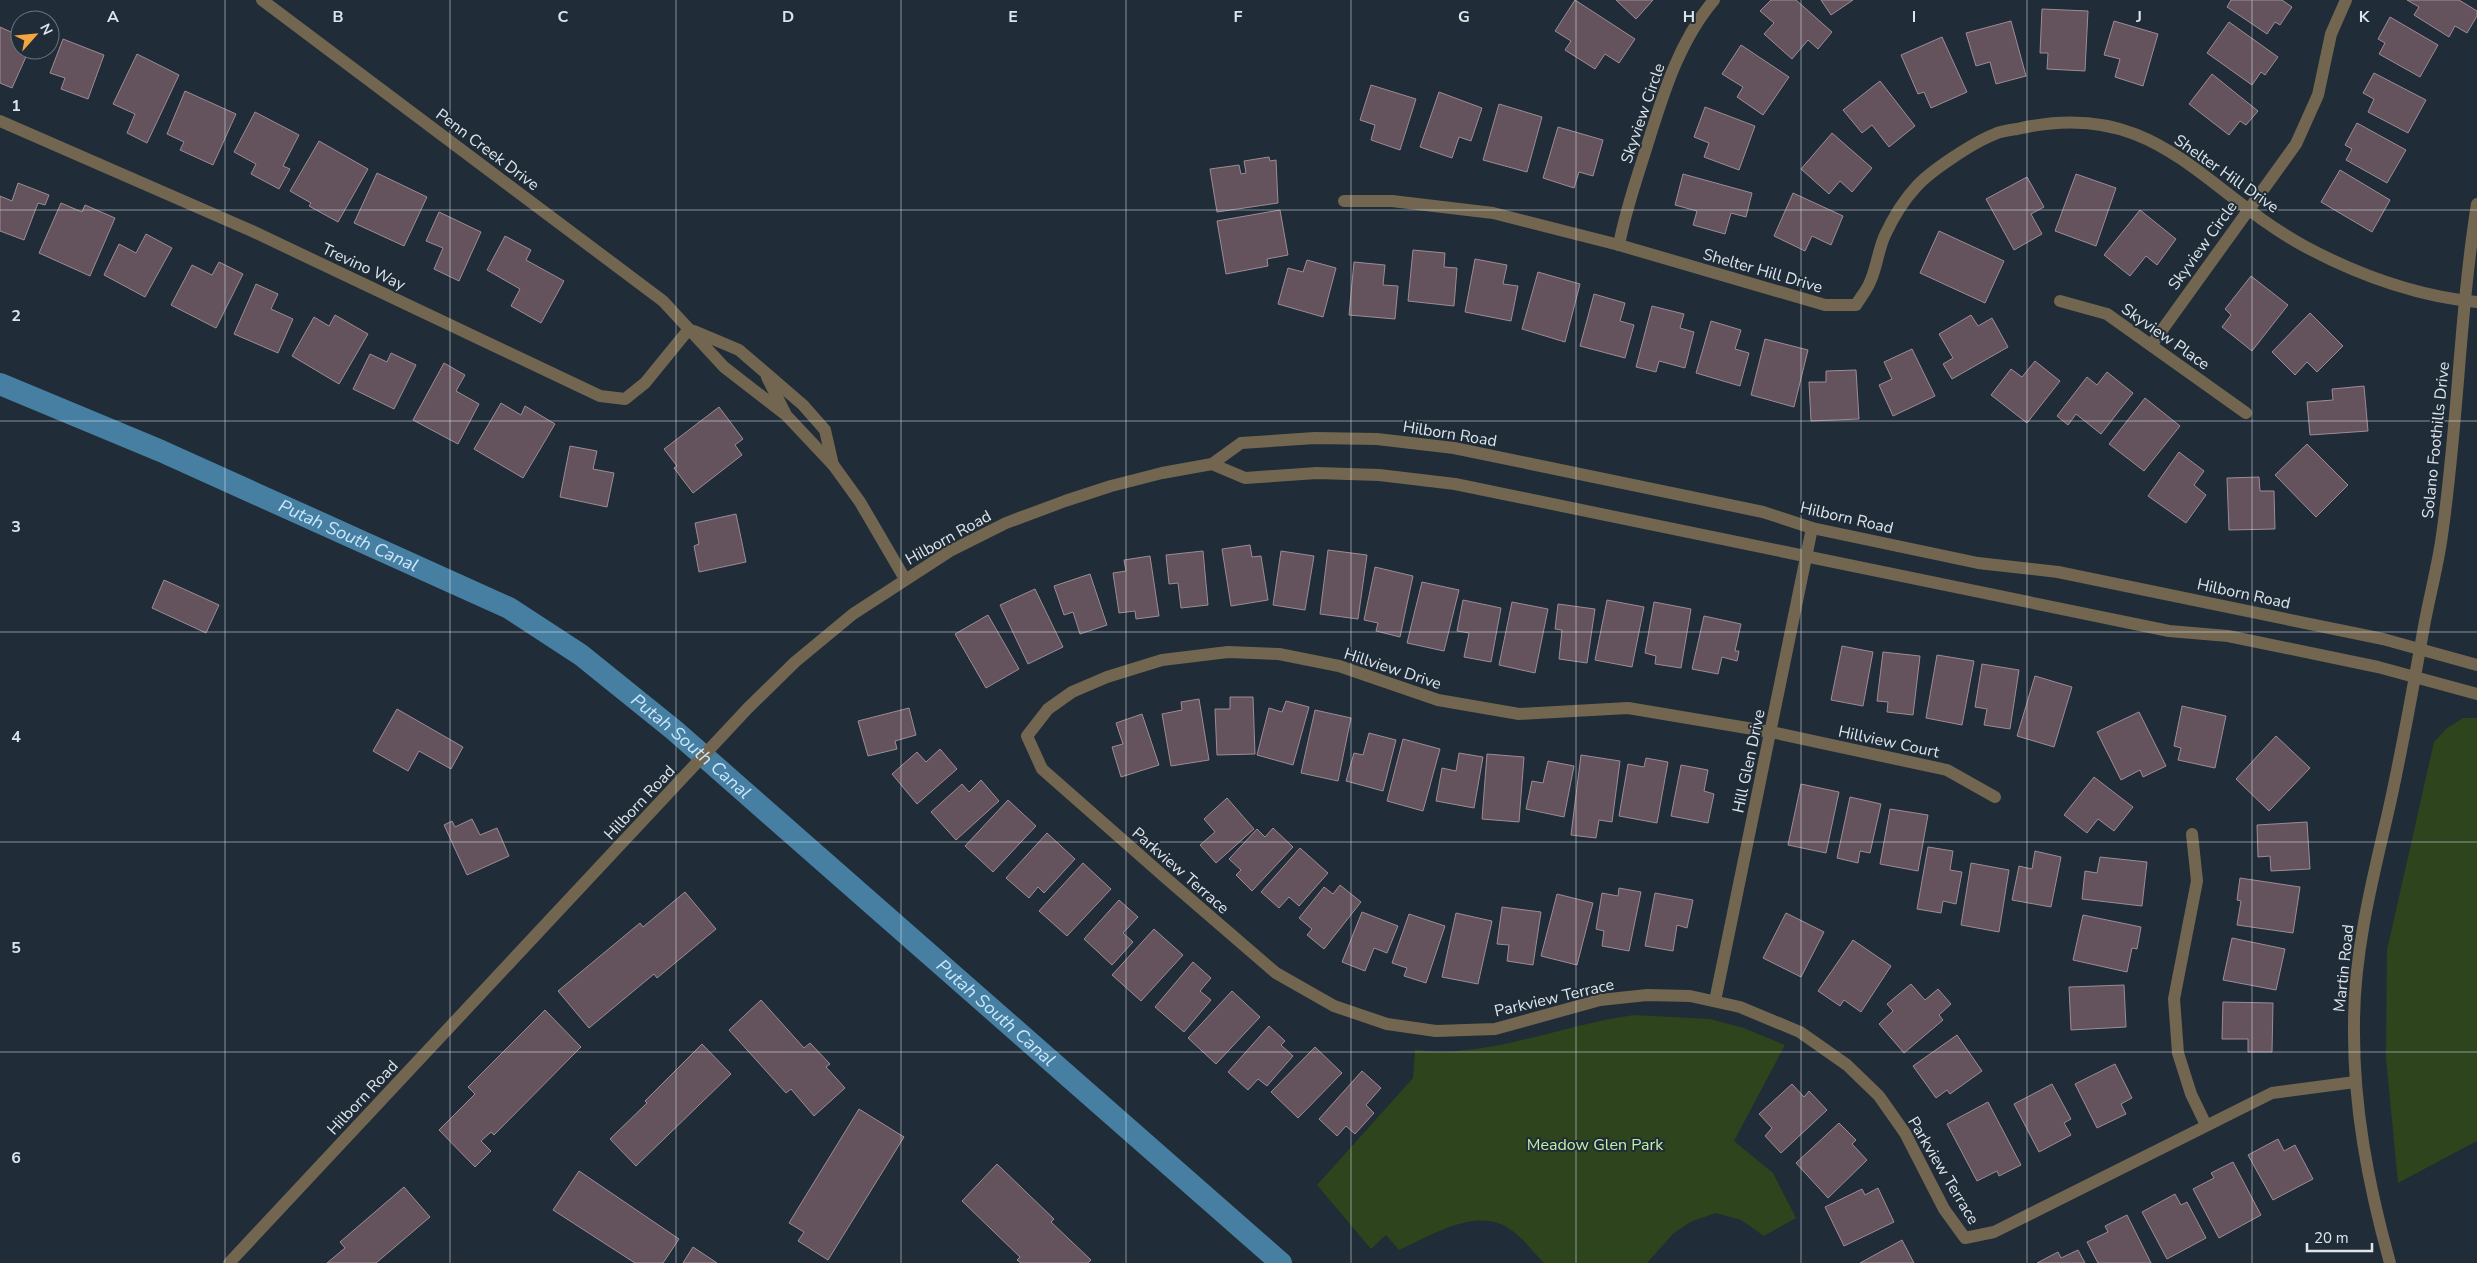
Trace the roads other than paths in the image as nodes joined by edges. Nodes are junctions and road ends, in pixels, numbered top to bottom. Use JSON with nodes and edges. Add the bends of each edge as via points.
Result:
{"nodes":[{"id":1,"x":262,"y":0,"type":"edge"},
{"id":2,"x":1714,"y":0,"type":"edge"},
{"id":3,"x":2346,"y":0,"type":"edge"},
{"id":4,"x":0,"y":122,"type":"edge"},
{"id":5,"x":1344,"y":201,"type":"dead end"},
{"id":6,"x":2477,"y":204,"type":"edge"},
{"id":7,"x":2249,"y":208,"type":"junction"},
{"id":8,"x":1619,"y":245,"type":"junction"},
{"id":9,"x":2060,"y":301,"type":"dead end"},
{"id":10,"x":2471,"y":301,"type":"edge"},
{"id":11,"x":689,"y":329,"type":"junction"},
{"id":12,"x":2152,"y":344,"type":"junction"},
{"id":13,"x":764,"y":371,"type":"junction"},
{"id":14,"x":2246,"y":413,"type":"dead end"},
{"id":15,"x":786,"y":415,"type":"junction"},
{"id":16,"x":1212,"y":464,"type":"junction"},
{"id":17,"x":834,"y":466,"type":"junction"},
{"id":18,"x":1812,"y":528,"type":"junction"},
{"id":19,"x":1807,"y":556,"type":"junction"},
{"id":20,"x":905,"y":579,"type":"junction"},
{"id":21,"x":2420,"y":650,"type":"junction"},
{"id":22,"x":2477,"y":665,"type":"edge"},
{"id":23,"x":2415,"y":678,"type":"junction"},
{"id":24,"x":2477,"y":694,"type":"edge"},
{"id":25,"x":1771,"y":732,"type":"junction"},
{"id":26,"x":1027,"y":736,"type":"joint"},
{"id":27,"x":1995,"y":797,"type":"dead end"},
{"id":28,"x":2192,"y":834,"type":"dead end"},
{"id":29,"x":1715,"y":1001,"type":"junction"},
{"id":30,"x":2355,"y":1082,"type":"junction"},
{"id":31,"x":2206,"y":1125,"type":"junction"},
{"id":32,"x":229,"y":1263,"type":"edge"},
{"id":33,"x":2390,"y":1263,"type":"edge"}],
"edges":[{"from":1,"to":11,"type":"street","name":"Penn Creek Drive","via":[[664,301]]},
{"from":2,"to":8,"type":"street","name":"Skyview Circle","via":[[1702,14],[1667,80],[1624,217]]},
{"from":3,"to":7,"type":"street","name":"Skyview Circle","via":[[2332,34],[2318,95],[2296,144]]},
{"from":4,"to":11,"type":"street","name":"Trevino Way","via":[[252,231],[600,396],[625,399],[645,384]]},
{"from":5,"to":8,"type":"street","name":"Shelter Hill Drive","via":[[1392,201],[1493,213]]},
{"from":6,"to":10,"type":"street","name":"Solano Foothills Drive"},
{"from":7,"to":8,"type":"street","name":"Shelter Hill Drive","via":[[2176,154],[2135,132],[2088,122],[2040,124],[1995,134],[1955,156],[1916,187],[1884,236],[1870,283],[1856,305],[1826,305]]},
{"from":7,"to":10,"type":"street","name":"Shelter Hill Drive","via":[[2304,246],[2383,283]]},
{"from":7,"to":12,"type":"street","name":"Skyview Circle"},
{"from":9,"to":12,"type":"street","name":"Skyview Place","via":[[2107,314]]},
{"from":10,"to":21,"type":"street","name":"Solano Foothills Drive","via":[[2447,494]]},
{"from":11,"to":13,"type":"street","name":"Penn Creek Drive","via":[[739,350]]},
{"from":11,"to":15,"type":"street","name":"Penn Creek Drive","via":[[724,367]]},
{"from":12,"to":14,"type":"street","name":"Skyview Place"},
{"from":13,"to":15,"type":"street","name":"Penn Creek Drive"},
{"from":13,"to":17,"type":"street","name":"Penn Creek Drive","via":[[803,405],[825,430]]},
{"from":15,"to":17,"type":"street","name":"Penn Creek Drive"},
{"from":16,"to":18,"type":"street","name":"Hilborn Road","via":[[1241,443],[1315,438],[1376,439],[1454,448],[1763,512]]},
{"from":16,"to":19,"type":"street","via":[[1245,478],[1326,473],[1379,475],[1455,484]]},
{"from":16,"to":20,"type":"street","name":"Hilborn Road","via":[[1119,484],[1006,523],[950,551]]},
{"from":17,"to":20,"type":"street","name":"Penn Creek Drive","via":[[860,502]]},
{"from":18,"to":19,"type":"street","name":"Hill Glen Drive"},
{"from":18,"to":21,"type":"street","name":"Hilborn Road","via":[[1978,563],[2058,572],[2113,583],[2383,639]]},
{"from":19,"to":23,"type":"street","via":[[2169,631],[2228,636],[2378,667]]},
{"from":19,"to":25,"type":"street","name":"Hill Glen Drive"},
{"from":20,"to":32,"type":"street","name":"Hilborn Road","via":[[853,614],[795,662],[736,720]]},
{"from":21,"to":22,"type":"street","name":"Hilborn Road"},
{"from":21,"to":23,"type":"street","name":"Solano Foothills Drive"},
{"from":23,"to":24,"type":"street"},
{"from":23,"to":30,"type":"street","name":"Martin Road","via":[[2360,945],[2354,1021]]},
{"from":25,"to":26,"type":"street","name":"Hillview Drive","via":[[1628,708],[1519,714],[1438,700],[1339,666],[1279,654],[1228,652],[1162,660],[1107,676],[1072,692],[1048,709]]},
{"from":25,"to":27,"type":"street","name":"Hillview Court","via":[[1947,770]]},
{"from":25,"to":29,"type":"street","name":"Hill Glen Drive"},
{"from":26,"to":29,"type":"street","name":"Parkview Terrace","via":[[1042,769],[1167,879],[1276,974],[1334,1006],[1387,1024],[1436,1031],[1494,1029],[1600,1000],[1647,995],[1690,996]]},
{"from":28,"to":31,"type":"street","via":[[2197,881],[2174,999],[2178,1053],[2191,1094]]},
{"from":29,"to":31,"type":"street","name":"Parkview Terrace","via":[[1740,1007],[1800,1032],[1847,1064],[1879,1096],[1905,1133],[1944,1209],[1965,1238],[1994,1232]]},
{"from":30,"to":31,"type":"street","name":"Parkview Terrace","via":[[2272,1093]]},
{"from":30,"to":33,"type":"street","name":"Martin Road","via":[[2373,1203]]}]}
